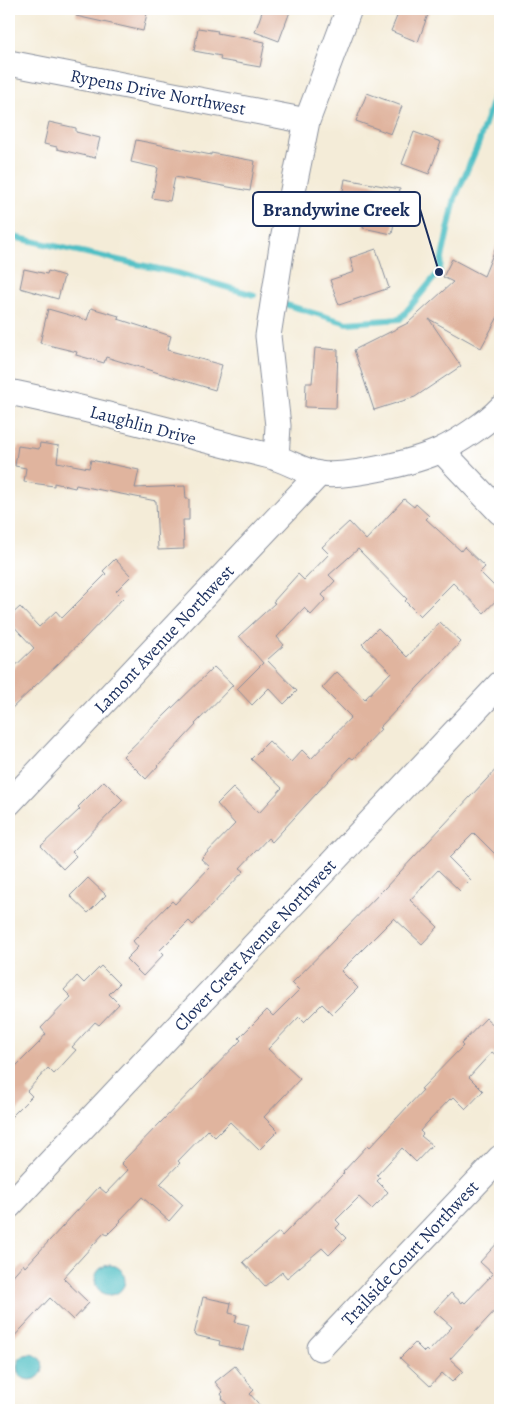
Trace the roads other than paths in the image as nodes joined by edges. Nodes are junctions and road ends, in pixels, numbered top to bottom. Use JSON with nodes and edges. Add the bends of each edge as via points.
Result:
{"nodes":[{"id":1,"x":349,"y":9,"type":"edge"},
{"id":2,"x":9,"y":62,"type":"edge"},
{"id":3,"x":307,"y":121,"type":"junction"},
{"id":4,"x":12,"y":397,"type":"edge"},
{"id":5,"x":500,"y":409,"type":"edge"},
{"id":6,"x":441,"y":450,"type":"junction"},
{"id":7,"x":276,"y":458,"type":"junction"},
{"id":8,"x":319,"y":474,"type":"junction"},
{"id":9,"x":500,"y":512,"type":"edge"},
{"id":10,"x":500,"y":684,"type":"edge"},
{"id":11,"x":9,"y":803,"type":"edge"},
{"id":12,"x":500,"y":1158,"type":"edge"},
{"id":13,"x":9,"y":1206,"type":"edge"},
{"id":14,"x":320,"y":1348,"type":"dead end"}],
"edges":[{"from":1,"to":3,"type":"street"},
{"from":2,"to":3,"type":"street","name":"Rypens Drive Northwest"},
{"from":3,"to":7,"type":"street","via":[[268,336],[278,426]]},
{"from":4,"to":7,"type":"street","name":"Laughlin Drive","via":[[102,413]]},
{"from":5,"to":6,"type":"street"},
{"from":6,"to":8,"type":"street","via":[[383,468],[346,474]]},
{"from":6,"to":9,"type":"street"},
{"from":7,"to":8,"type":"street","name":"Laughlin Drive"},
{"from":8,"to":11,"type":"street","name":"Lamont Avenue Northwest"},
{"from":10,"to":13,"type":"street","name":"Clover Crest Avenue Northwest"},
{"from":12,"to":14,"type":"street","name":"Trailside Court Northwest"}]}
